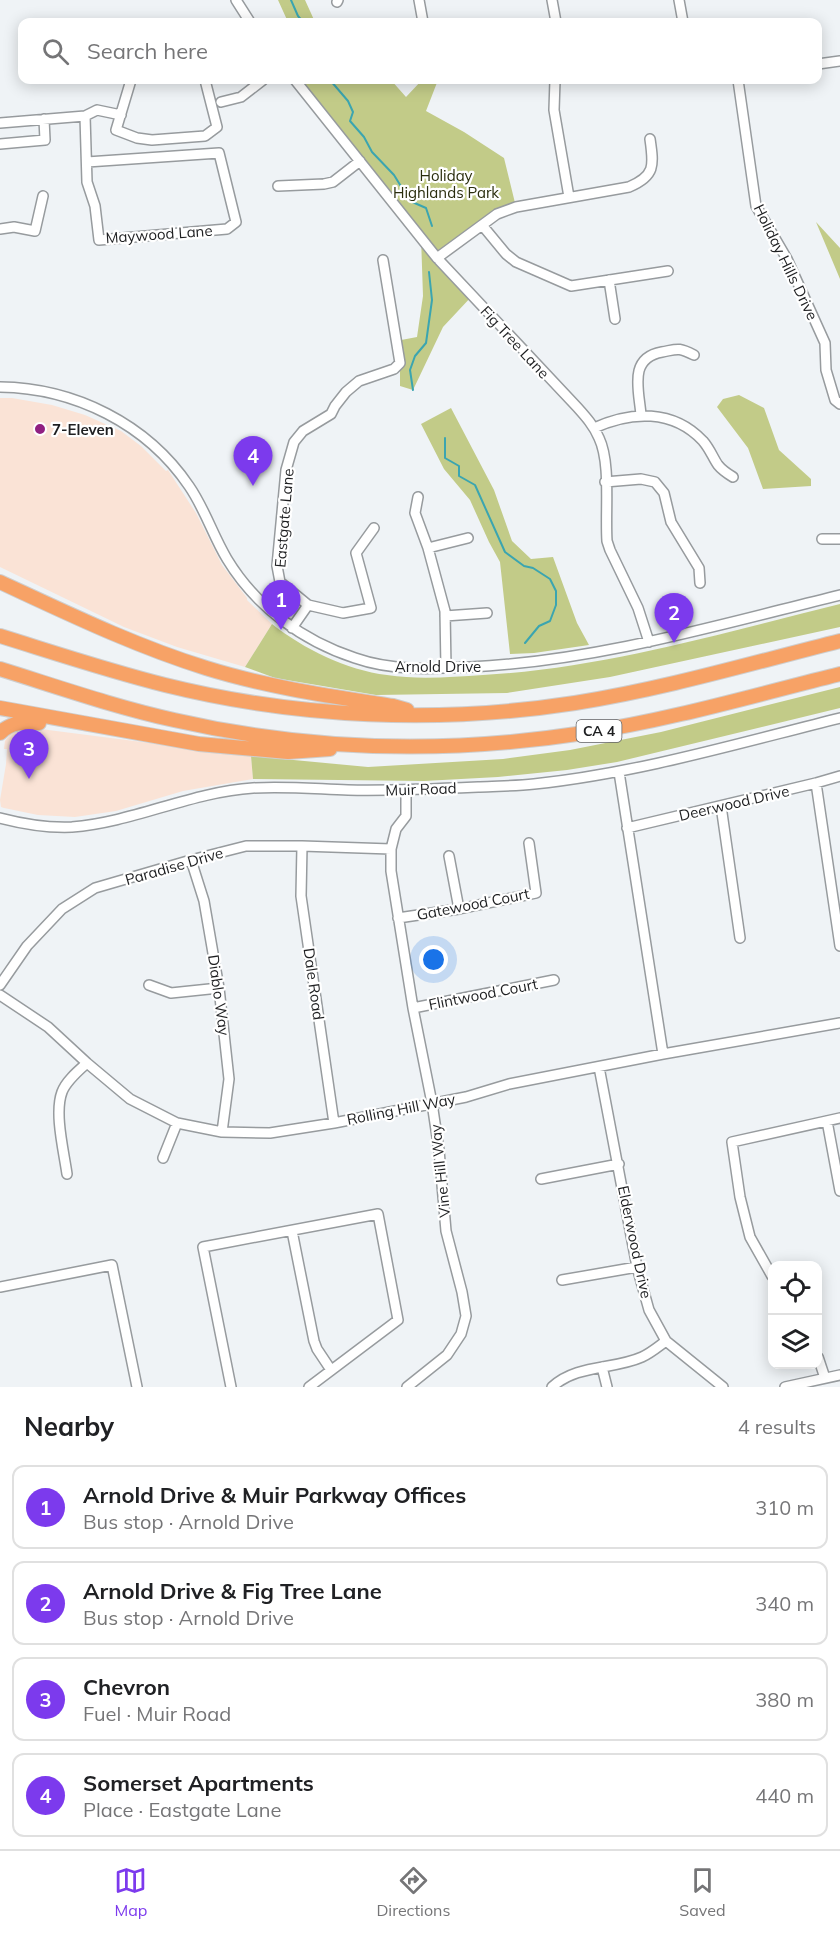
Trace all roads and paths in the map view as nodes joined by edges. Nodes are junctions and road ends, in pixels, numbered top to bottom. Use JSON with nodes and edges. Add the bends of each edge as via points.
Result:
{"nodes":[{"id":1,"x":236,"y":0,"type":"edge"},
{"id":2,"x":419,"y":0,"type":"edge"},
{"id":3,"x":552,"y":0,"type":"edge"},
{"id":4,"x":679,"y":0,"type":"edge"},
{"id":5,"x":247,"y":18,"type":"edge"},
{"id":6,"x":422,"y":18,"type":"edge"},
{"id":7,"x":555,"y":18,"type":"edge"},
{"id":8,"x":683,"y":18,"type":"edge"},
{"id":9,"x":840,"y":61,"type":"edge"},
{"id":10,"x":822,"y":63,"type":"edge"},
{"id":11,"x":130,"y":84,"type":"edge"},
{"id":12,"x":206,"y":84,"type":"edge"},
{"id":13,"x":258,"y":84,"type":"edge"},
{"id":14,"x":298,"y":84,"type":"edge"},
{"id":15,"x":555,"y":84,"type":"edge"},
{"id":16,"x":739,"y":84,"type":"edge"},
{"id":17,"x":221,"y":102,"type":"dead end"},
{"id":18,"x":121,"y":115,"type":"junction"},
{"id":19,"x":85,"y":116,"type":"junction"},
{"id":20,"x":44,"y":119,"type":"junction"},
{"id":21,"x":0,"y":123,"type":"edge"},
{"id":22,"x":650,"y":139,"type":"dead end"},
{"id":23,"x":0,"y":144,"type":"edge"},
{"id":24,"x":360,"y":161,"type":"junction"},
{"id":25,"x":87,"y":162,"type":"junction"},
{"id":26,"x":279,"y":186,"type":"dead end"},
{"id":27,"x":43,"y":196,"type":"dead end"},
{"id":28,"x":569,"y":197,"type":"junction"},
{"id":29,"x":482,"y":225,"type":"junction"},
{"id":30,"x":0,"y":229,"type":"edge"},
{"id":31,"x":437,"y":258,"type":"junction"},
{"id":32,"x":383,"y":260,"type":"dead end"},
{"id":33,"x":668,"y":271,"type":"dead end"},
{"id":34,"x":609,"y":280,"type":"junction"},
{"id":35,"x":615,"y":319,"type":"dead end"},
{"id":36,"x":694,"y":355,"type":"dead end"},
{"id":37,"x":0,"y":387,"type":"edge"},
{"id":38,"x":840,"y":404,"type":"edge"},
{"id":39,"x":641,"y":415,"type":"junction"},
{"id":40,"x":594,"y":428,"type":"junction"},
{"id":41,"x":733,"y":477,"type":"dead end"},
{"id":42,"x":606,"y":482,"type":"junction"},
{"id":43,"x":417,"y":497,"type":"dead end"},
{"id":44,"x":374,"y":528,"type":"dead end"},
{"id":45,"x":468,"y":538,"type":"dead end"},
{"id":46,"x":822,"y":539,"type":"dead end"},
{"id":47,"x":840,"y":539,"type":"edge"},
{"id":48,"x":428,"y":548,"type":"junction"},
{"id":49,"x":0,"y":582,"type":"edge"},
{"id":50,"x":700,"y":583,"type":"dead end"},
{"id":51,"x":840,"y":595,"type":"edge"},
{"id":52,"x":308,"y":605,"type":"junction"},
{"id":53,"x":487,"y":613,"type":"dead end"},
{"id":54,"x":445,"y":616,"type":"junction"},
{"id":55,"x":292,"y":628,"type":"junction"},
{"id":56,"x":4,"y":637,"type":"edge"},
{"id":57,"x":840,"y":641,"type":"edge"},
{"id":58,"x":649,"y":642,"type":"junction"},
{"id":59,"x":446,"y":668,"type":"junction"},
{"id":60,"x":6,"y":671,"type":"edge"},
{"id":61,"x":840,"y":674,"type":"edge"},
{"id":62,"x":0,"y":708,"type":"edge"},
{"id":63,"x":426,"y":715,"type":"junction"},
{"id":64,"x":840,"y":718,"type":"edge"},
{"id":65,"x":68,"y":721,"type":"junction"},
{"id":66,"x":0,"y":734,"type":"edge"},
{"id":67,"x":353,"y":745,"type":"junction"},
{"id":68,"x":620,"y":772,"type":"junction"},
{"id":69,"x":840,"y":776,"type":"edge"},
{"id":70,"x":816,"y":783,"type":"junction"},
{"id":71,"x":406,"y":791,"type":"junction"},
{"id":72,"x":722,"y":806,"type":"junction"},
{"id":73,"x":0,"y":818,"type":"edge"},
{"id":74,"x":627,"y":828,"type":"junction"},
{"id":75,"x":529,"y":843,"type":"dead end"},
{"id":76,"x":302,"y":846,"type":"junction"},
{"id":77,"x":391,"y":849,"type":"junction"},
{"id":78,"x":449,"y":856,"type":"dead end"},
{"id":79,"x":190,"y":860,"type":"junction"},
{"id":80,"x":459,"y":909,"type":"junction"},
{"id":81,"x":398,"y":918,"type":"junction"},
{"id":82,"x":740,"y":938,"type":"dead end"},
{"id":83,"x":840,"y":946,"type":"edge"},
{"id":84,"x":554,"y":980,"type":"dead end"},
{"id":85,"x":0,"y":985,"type":"edge"},
{"id":86,"x":149,"y":985,"type":"dead end"},
{"id":87,"x":219,"y":988,"type":"junction"},
{"id":88,"x":0,"y":995,"type":"edge"},
{"id":89,"x":413,"y":1008,"type":"junction"},
{"id":90,"x":840,"y":1023,"type":"edge"},
{"id":91,"x":663,"y":1054,"type":"junction"},
{"id":92,"x":87,"y":1063,"type":"junction"},
{"id":93,"x":599,"y":1066,"type":"junction"},
{"id":94,"x":432,"y":1103,"type":"junction"},
{"id":95,"x":840,"y":1118,"type":"edge"},
{"id":96,"x":827,"y":1121,"type":"junction"},
{"id":97,"x":177,"y":1123,"type":"junction"},
{"id":98,"x":334,"y":1123,"type":"junction"},
{"id":99,"x":222,"y":1132,"type":"junction"},
{"id":100,"x":163,"y":1158,"type":"dead end"},
{"id":101,"x":619,"y":1164,"type":"junction"},
{"id":102,"x":67,"y":1174,"type":"dead end"},
{"id":103,"x":541,"y":1179,"type":"dead end"},
{"id":104,"x":840,"y":1191,"type":"edge"},
{"id":105,"x":291,"y":1230,"type":"junction"},
{"id":106,"x":638,"y":1267,"type":"junction"},
{"id":107,"x":768,"y":1269,"type":"edge"},
{"id":108,"x":562,"y":1280,"type":"dead end"},
{"id":109,"x":0,"y":1287,"type":"edge"},
{"id":110,"x":666,"y":1341,"type":"junction"},
{"id":111,"x":602,"y":1367,"type":"junction"},
{"id":112,"x":822,"y":1369,"type":"edge"},
{"id":113,"x":331,"y":1370,"type":"junction"},
{"id":114,"x":840,"y":1375,"type":"edge"},
{"id":115,"x":825,"y":1378,"type":"junction"},
{"id":116,"x":137,"y":1387,"type":"edge"},
{"id":117,"x":231,"y":1387,"type":"edge"},
{"id":118,"x":309,"y":1387,"type":"edge"},
{"id":119,"x":407,"y":1387,"type":"edge"},
{"id":120,"x":552,"y":1387,"type":"edge"},
{"id":121,"x":607,"y":1387,"type":"edge"},
{"id":122,"x":723,"y":1387,"type":"edge"},
{"id":123,"x":785,"y":1387,"type":"edge"}],
"edges":[{"from":1,"to":5,"type":"street"},
{"from":2,"to":6,"type":"street"},
{"from":3,"to":7,"type":"street"},
{"from":4,"to":8,"type":"street"},
{"from":9,"to":10,"type":"street"},
{"from":11,"to":18,"type":"street"},
{"from":12,"to":18,"type":"street","via":[[217,127],[205,136],[137,138],[116,129]]},
{"from":13,"to":17,"type":"street","via":[[241,97]]},
{"from":14,"to":24,"type":"street","name":"Fig Tree Lane"},
{"from":15,"to":28,"type":"street","via":[[554,110]]},
{"from":16,"to":38,"type":"street","name":"Holiday Hills Drive","via":[[756,207],[787,259],[825,343],[826,370],[835,400]]},
{"from":18,"to":19,"type":"street","via":[[97,110]]},
{"from":19,"to":20,"type":"street"},
{"from":19,"to":25,"type":"street","name":"Maywood Lane"},
{"from":20,"to":21,"type":"street"},
{"from":20,"to":23,"type":"street","via":[[45,140]]},
{"from":22,"to":28,"type":"street","via":[[651,170],[644,181]]},
{"from":24,"to":26,"type":"street","via":[[333,182]]},
{"from":24,"to":31,"type":"street","name":"Fig Tree Lane"},
{"from":25,"to":25,"type":"street","name":"Maywood Lane","via":[[87,182],[99,240],[227,229],[236,222],[219,153]]},
{"from":27,"to":30,"type":"street","via":[[35,231]]},
{"from":28,"to":29,"type":"street","via":[[516,207]]},
{"from":29,"to":31,"type":"street"},
{"from":29,"to":34,"type":"street","via":[[516,262],[570,286]]},
{"from":31,"to":40,"type":"street","name":"Fig Tree Lane"},
{"from":32,"to":52,"type":"street","name":"Eastgate Lane","via":[[400,363],[394,369],[359,381],[331,414],[303,431],[294,442],[286,470],[277,566],[280,582]]},
{"from":33,"to":34,"type":"street"},
{"from":34,"to":35,"type":"street"},
{"from":36,"to":39,"type":"street","via":[[681,348],[652,353],[641,361]]},
{"from":37,"to":55,"type":"street","name":"Arnold Drive","via":[[30,388],[86,404],[120,420],[149,441],[190,488],[242,580]]},
{"from":39,"to":40,"type":"street","via":[[613,419]]},
{"from":39,"to":41,"type":"street","via":[[669,419],[685,427],[702,440],[719,467]]},
{"from":40,"to":42,"type":"street","name":"Fig Tree Lane","via":[[604,454]]},
{"from":42,"to":50,"type":"street","via":[[655,482],[664,493],[671,522],[699,568]]},
{"from":42,"to":58,"type":"street","name":"Fig Tree Lane","via":[[610,550],[638,608]]},
{"from":43,"to":48,"type":"street","via":[[415,513]]},
{"from":44,"to":52,"type":"street","name":"Eastgate Lane","via":[[356,553],[371,608],[343,613]]},
{"from":45,"to":48,"type":"street"},
{"from":46,"to":47,"type":"street"},
{"from":48,"to":54,"type":"street"},
{"from":49,"to":63,"type":"highway","via":[[142,645],[207,669],[280,688]]},
{"from":51,"to":58,"type":"street","name":"Arnold Drive"},
{"from":52,"to":55,"type":"street"},
{"from":53,"to":54,"type":"street"},
{"from":54,"to":59,"type":"street"},
{"from":55,"to":59,"type":"street","name":"Arnold Drive","via":[[331,650],[357,659],[396,667]]},
{"from":56,"to":63,"type":"highway","number":"CA 4","via":[[130,676],[235,700],[322,711]]},
{"from":57,"to":63,"type":"highway","number":"CA 4","via":[[608,697],[520,710]]},
{"from":58,"to":59,"type":"street","name":"Arnold Drive","via":[[546,661]]},
{"from":60,"to":67,"type":"highway","number":"CA 4","via":[[175,720],[264,736]]},
{"from":61,"to":67,"type":"highway","number":"CA 4","via":[[576,735],[461,746]]},
{"from":62,"to":65,"type":"highway"},
{"from":64,"to":68,"type":"street","name":"Muir Road"},
{"from":65,"to":66,"type":"highway","via":[[16,723]]},
{"from":65,"to":67,"type":"highway","via":[[251,749],[306,752]]},
{"from":68,"to":71,"type":"street","name":"Muir Road","via":[[533,784]]},
{"from":68,"to":74,"type":"street"},
{"from":69,"to":70,"type":"street","name":"Deerwood Drive"},
{"from":70,"to":72,"type":"street","name":"Deerwood Drive"},
{"from":70,"to":83,"type":"street"},
{"from":71,"to":73,"type":"street","name":"Muir Road","via":[[254,788],[69,827],[21,824]]},
{"from":71,"to":77,"type":"street","name":"Vine Hill Way","via":[[406,816],[396,829]]},
{"from":72,"to":74,"type":"street","name":"Deerwood Drive"},
{"from":72,"to":82,"type":"street"},
{"from":74,"to":91,"type":"street"},
{"from":75,"to":80,"type":"street","name":"Gatewood Court","via":[[536,893]]},
{"from":76,"to":77,"type":"street","name":"Paradise Drive"},
{"from":76,"to":79,"type":"street","name":"Paradise Drive","via":[[246,846]]},
{"from":76,"to":98,"type":"street","name":"Dale Road","via":[[301,896]]},
{"from":77,"to":81,"type":"street","name":"Vine Hill Way"},
{"from":78,"to":80,"type":"street"},
{"from":79,"to":85,"type":"street","name":"Paradise Drive","via":[[94,888],[62,909],[27,946]]},
{"from":79,"to":87,"type":"street","name":"Diablo Way","via":[[204,901]]},
{"from":80,"to":81,"type":"street","name":"Gatewood Court"},
{"from":81,"to":89,"type":"street","name":"Vine Hill Way"},
{"from":84,"to":89,"type":"street","name":"Flintwood Court"},
{"from":86,"to":87,"type":"street","via":[[171,993]]},
{"from":87,"to":99,"type":"street","name":"Diablo Way","via":[[229,1079]]},
{"from":88,"to":92,"type":"street","name":"Rolling Hill Way","via":[[48,1027]]},
{"from":89,"to":94,"type":"street","name":"Vine Hill Way"},
{"from":90,"to":91,"type":"street","name":"Rolling Hill Way"},
{"from":91,"to":93,"type":"street","name":"Rolling Hill Way"},
{"from":92,"to":97,"type":"street","name":"Rolling Hill Way","via":[[130,1100]]},
{"from":92,"to":102,"type":"street","via":[[62,1093],[59,1114]]},
{"from":93,"to":94,"type":"street","name":"Rolling Hill Way"},
{"from":93,"to":101,"type":"street","name":"Elderwood Drive"},
{"from":94,"to":98,"type":"street","name":"Rolling Hill Way"},
{"from":94,"to":119,"type":"street","name":"Vine Hill Way","via":[[446,1232],[466,1316],[462,1334],[447,1355]]},
{"from":95,"to":96,"type":"street"},
{"from":96,"to":104,"type":"street"},
{"from":96,"to":107,"type":"street","via":[[732,1142],[750,1237]]},
{"from":97,"to":99,"type":"street","name":"Rolling Hill Way"},
{"from":97,"to":100,"type":"street"},
{"from":98,"to":99,"type":"street","name":"Rolling Hill Way","via":[[270,1133]]},
{"from":101,"to":103,"type":"street"},
{"from":101,"to":106,"type":"street","name":"Elderwood Drive"},
{"from":105,"to":113,"type":"street","via":[[314,1341]]},
{"from":105,"to":113,"type":"street","via":[[378,1214],[398,1320]]},
{"from":105,"to":117,"type":"street","via":[[203,1247]]},
{"from":106,"to":108,"type":"street"},
{"from":106,"to":110,"type":"street","name":"Elderwood Drive","via":[[649,1310]]},
{"from":109,"to":116,"type":"street","via":[[112,1265]]},
{"from":110,"to":111,"type":"street","via":[[641,1357]]},
{"from":110,"to":122,"type":"street","name":"Elderwood Drive"},
{"from":111,"to":120,"type":"street","via":[[578,1372]]},
{"from":111,"to":121,"type":"street"},
{"from":112,"to":115,"type":"street"},
{"from":113,"to":118,"type":"street"},
{"from":114,"to":115,"type":"street"},
{"from":115,"to":123,"type":"street"}]}
